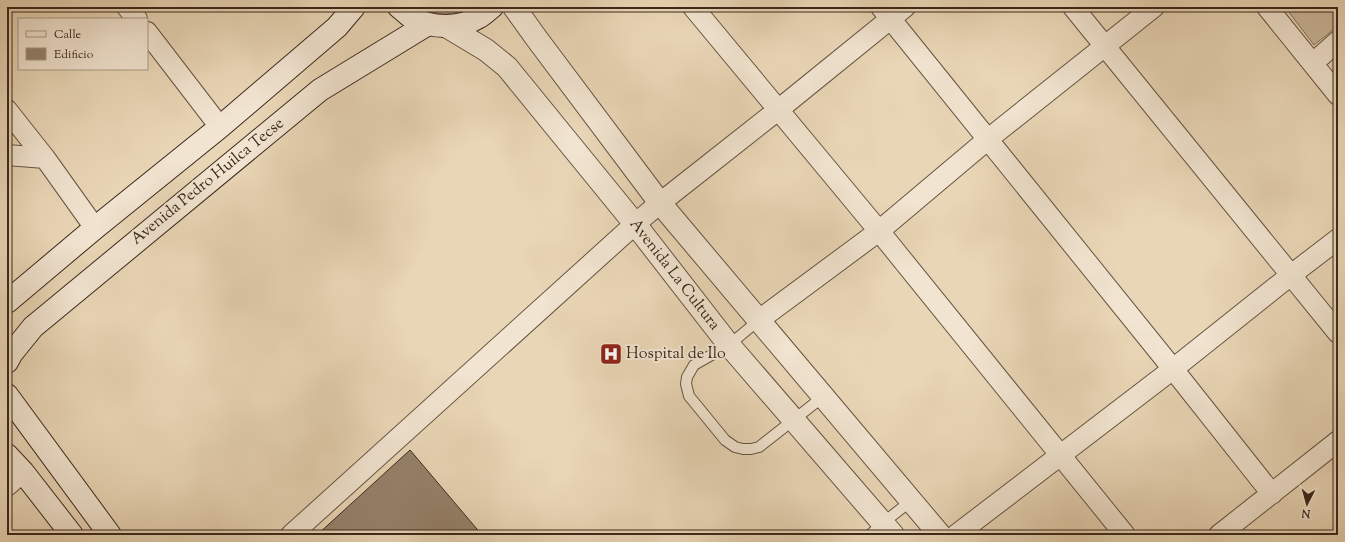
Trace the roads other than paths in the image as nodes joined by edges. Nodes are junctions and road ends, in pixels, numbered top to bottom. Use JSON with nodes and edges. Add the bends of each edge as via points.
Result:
{"nodes":[{"id":1,"x":127,"y":7,"type":"edge"},
{"id":2,"x":354,"y":7,"type":"edge"},
{"id":3,"x":399,"y":7,"type":"edge"},
{"id":4,"x":492,"y":7,"type":"edge"},
{"id":5,"x":514,"y":7,"type":"edge"},
{"id":6,"x":693,"y":7,"type":"edge"},
{"id":7,"x":906,"y":7,"type":"edge"},
{"id":8,"x":1073,"y":7,"type":"edge"},
{"id":9,"x":1154,"y":7,"type":"edge"},
{"id":10,"x":1267,"y":7,"type":"edge"},
{"id":11,"x":885,"y":13,"type":"edge"},
{"id":12,"x":136,"y":18,"type":"edge"},
{"id":13,"x":437,"y":25,"type":"junction"},
{"id":14,"x":148,"y":33,"type":"edge"},
{"id":15,"x":1338,"y":41,"type":"edge"},
{"id":16,"x":1105,"y":46,"type":"junction"},
{"id":17,"x":1313,"y":63,"type":"junction"},
{"id":18,"x":1338,"y":95,"type":"edge"},
{"id":19,"x":7,"y":110,"type":"edge"},
{"id":20,"x":778,"y":110,"type":"junction"},
{"id":21,"x":220,"y":127,"type":"junction"},
{"id":22,"x":987,"y":140,"type":"junction"},
{"id":23,"x":7,"y":155,"type":"edge"},
{"id":24,"x":45,"y":158,"type":"junction"},
{"id":25,"x":660,"y":203,"type":"junction"},
{"id":26,"x":635,"y":224,"type":"junction"},
{"id":27,"x":95,"y":228,"type":"junction"},
{"id":28,"x":879,"y":231,"type":"junction"},
{"id":29,"x":1338,"y":239,"type":"edge"},
{"id":30,"x":1291,"y":275,"type":"junction"},
{"id":31,"x":7,"y":302,"type":"edge"},
{"id":32,"x":759,"y":320,"type":"junction"},
{"id":33,"x":1338,"y":334,"type":"edge"},
{"id":34,"x":729,"y":345,"type":"junction"},
{"id":35,"x":7,"y":362,"type":"edge"},
{"id":36,"x":1173,"y":368,"type":"junction"},
{"id":37,"x":7,"y":395,"type":"edge"},
{"id":38,"x":824,"y":396,"type":"junction"},
{"id":39,"x":794,"y":420,"type":"junction"},
{"id":40,"x":1338,"y":441,"type":"edge"},
{"id":41,"x":7,"y":455,"type":"edge"},
{"id":42,"x":1060,"y":455,"type":"junction"},
{"id":43,"x":23,"y":472,"type":"junction"},
{"id":44,"x":7,"y":486,"type":"edge"},
{"id":45,"x":1272,"y":494,"type":"junction"},
{"id":46,"x":911,"y":501,"type":"junction"},
{"id":47,"x":882,"y":531,"type":"edge"},
{"id":48,"x":72,"y":535,"type":"edge"},
{"id":49,"x":110,"y":535,"type":"edge"},
{"id":50,"x":291,"y":535,"type":"edge"},
{"id":51,"x":940,"y":535,"type":"edge"},
{"id":52,"x":956,"y":535,"type":"edge"},
{"id":53,"x":1125,"y":535,"type":"edge"},
{"id":54,"x":1219,"y":535,"type":"edge"}],
"edges":[{"from":1,"to":12,"type":"street"},
{"from":2,"to":21,"type":"main road","via":[[337,27]]},
{"from":3,"to":13,"type":"main road","name":"Avenida La Cultura","via":[[412,17]]},
{"from":4,"to":13,"type":"main road","via":[[480,17],[464,24]]},
{"from":5,"to":25,"type":"main road","name":"Avenida La Cultura"},
{"from":6,"to":20,"type":"street"},
{"from":7,"to":11,"type":"street"},
{"from":8,"to":16,"type":"street"},
{"from":9,"to":16,"type":"street"},
{"from":10,"to":17,"type":"street"},
{"from":11,"to":20,"type":"street"},
{"from":11,"to":22,"type":"street"},
{"from":13,"to":26,"type":"main road","name":"Avenida La Cultura","via":[[486,50],[507,67]]},
{"from":13,"to":35,"type":"main road","name":"Avenida Pedro Huilca Tecse","via":[[320,90],[33,327]]},
{"from":14,"to":21,"type":"street"},
{"from":15,"to":17,"type":"street"},
{"from":16,"to":22,"type":"street"},
{"from":16,"to":30,"type":"street"},
{"from":17,"to":18,"type":"street"},
{"from":19,"to":24,"type":"street"},
{"from":20,"to":25,"type":"street"},
{"from":20,"to":28,"type":"street"},
{"from":21,"to":27,"type":"main road"},
{"from":22,"to":28,"type":"street"},
{"from":22,"to":36,"type":"street"},
{"from":23,"to":24,"type":"street"},
{"from":24,"to":27,"type":"street"},
{"from":25,"to":26,"type":"street"},
{"from":25,"to":32,"type":"main road","name":"Avenida La Cultura"},
{"from":26,"to":34,"type":"main road","name":"Avenida La Cultura"},
{"from":26,"to":50,"type":"street"},
{"from":27,"to":31,"type":"main road"},
{"from":28,"to":32,"type":"street"},
{"from":28,"to":42,"type":"street"},
{"from":29,"to":30,"type":"street"},
{"from":30,"to":33,"type":"street"},
{"from":30,"to":36,"type":"street"},
{"from":32,"to":34,"type":"lane"},
{"from":32,"to":38,"type":"main road","name":"Avenida La Cultura"},
{"from":34,"to":39,"type":"main road","name":"Avenida La Cultura"},
{"from":34,"to":39,"type":"lane","via":[[694,365],[686,384],[689,396],[725,440],[735,447],[751,449]]},
{"from":36,"to":42,"type":"street"},
{"from":36,"to":45,"type":"street"},
{"from":37,"to":49,"type":"main road"},
{"from":38,"to":39,"type":"lane"},
{"from":38,"to":46,"type":"main road","name":"Avenida La Cultura"},
{"from":39,"to":47,"type":"main road","name":"Avenida La Cultura"},
{"from":40,"to":45,"type":"street"},
{"from":41,"to":43,"type":"main road"},
{"from":42,"to":52,"type":"street"},
{"from":42,"to":53,"type":"street"},
{"from":43,"to":44,"type":"street"},
{"from":43,"to":48,"type":"main road"},
{"from":45,"to":54,"type":"street"},
{"from":46,"to":47,"type":"lane"},
{"from":46,"to":51,"type":"main road","name":"Avenida La Cultura"}]}
